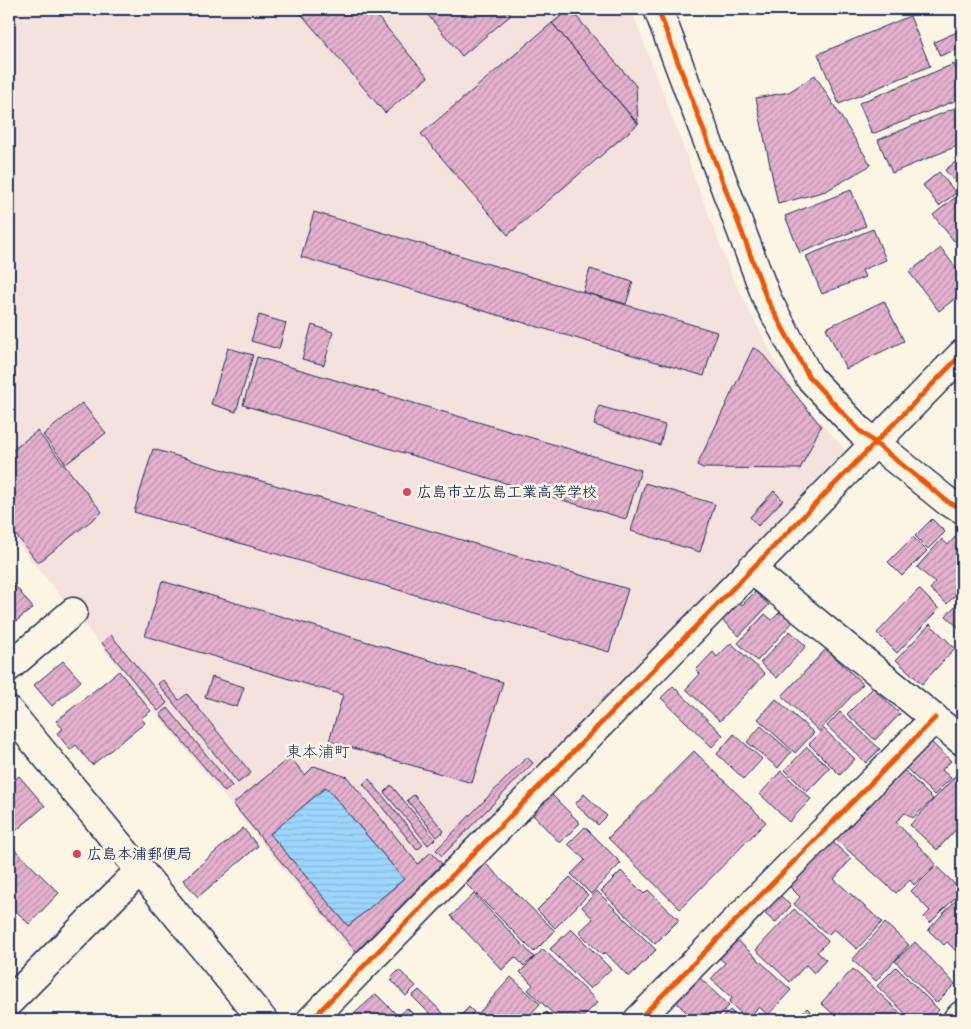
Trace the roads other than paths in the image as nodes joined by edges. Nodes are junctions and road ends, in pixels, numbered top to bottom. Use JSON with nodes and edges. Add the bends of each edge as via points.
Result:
{"nodes":[{"id":1,"x":658,"y":9,"type":"edge"},
{"id":2,"x":962,"y":354,"type":"edge"},
{"id":3,"x":874,"y":442,"type":"junction"},
{"id":4,"x":962,"y":509,"type":"edge"},
{"id":5,"x":751,"y":569,"type":"junction"},
{"id":6,"x":73,"y":612,"type":"dead end"},
{"id":7,"x":9,"y":667,"type":"edge"},
{"id":8,"x":9,"y":711,"type":"edge"},
{"id":9,"x":935,"y":718,"type":"junction"},
{"id":10,"x":962,"y":742,"type":"edge"},
{"id":11,"x":139,"y":870,"type":"junction"},
{"id":12,"x":9,"y":1002,"type":"edge"},
{"id":13,"x":962,"y":1015,"type":"edge"},
{"id":14,"x":263,"y":1020,"type":"edge"},
{"id":15,"x":311,"y":1020,"type":"edge"},
{"id":16,"x":638,"y":1020,"type":"edge"},
{"id":17,"x":957,"y":1020,"type":"edge"}],
"edges":[{"from":1,"to":3,"type":"street","via":[[767,299],[809,378]]},
{"from":2,"to":3,"type":"street"},
{"from":3,"to":4,"type":"street","via":[[948,502]]},
{"from":3,"to":5,"type":"street"},
{"from":5,"to":9,"type":"street"},
{"from":5,"to":15,"type":"street"},
{"from":6,"to":7,"type":"street"},
{"from":8,"to":11,"type":"street"},
{"from":9,"to":10,"type":"street"},
{"from":9,"to":16,"type":"street"},
{"from":11,"to":12,"type":"street"},
{"from":11,"to":14,"type":"street"},
{"from":13,"to":17,"type":"street"}]}
